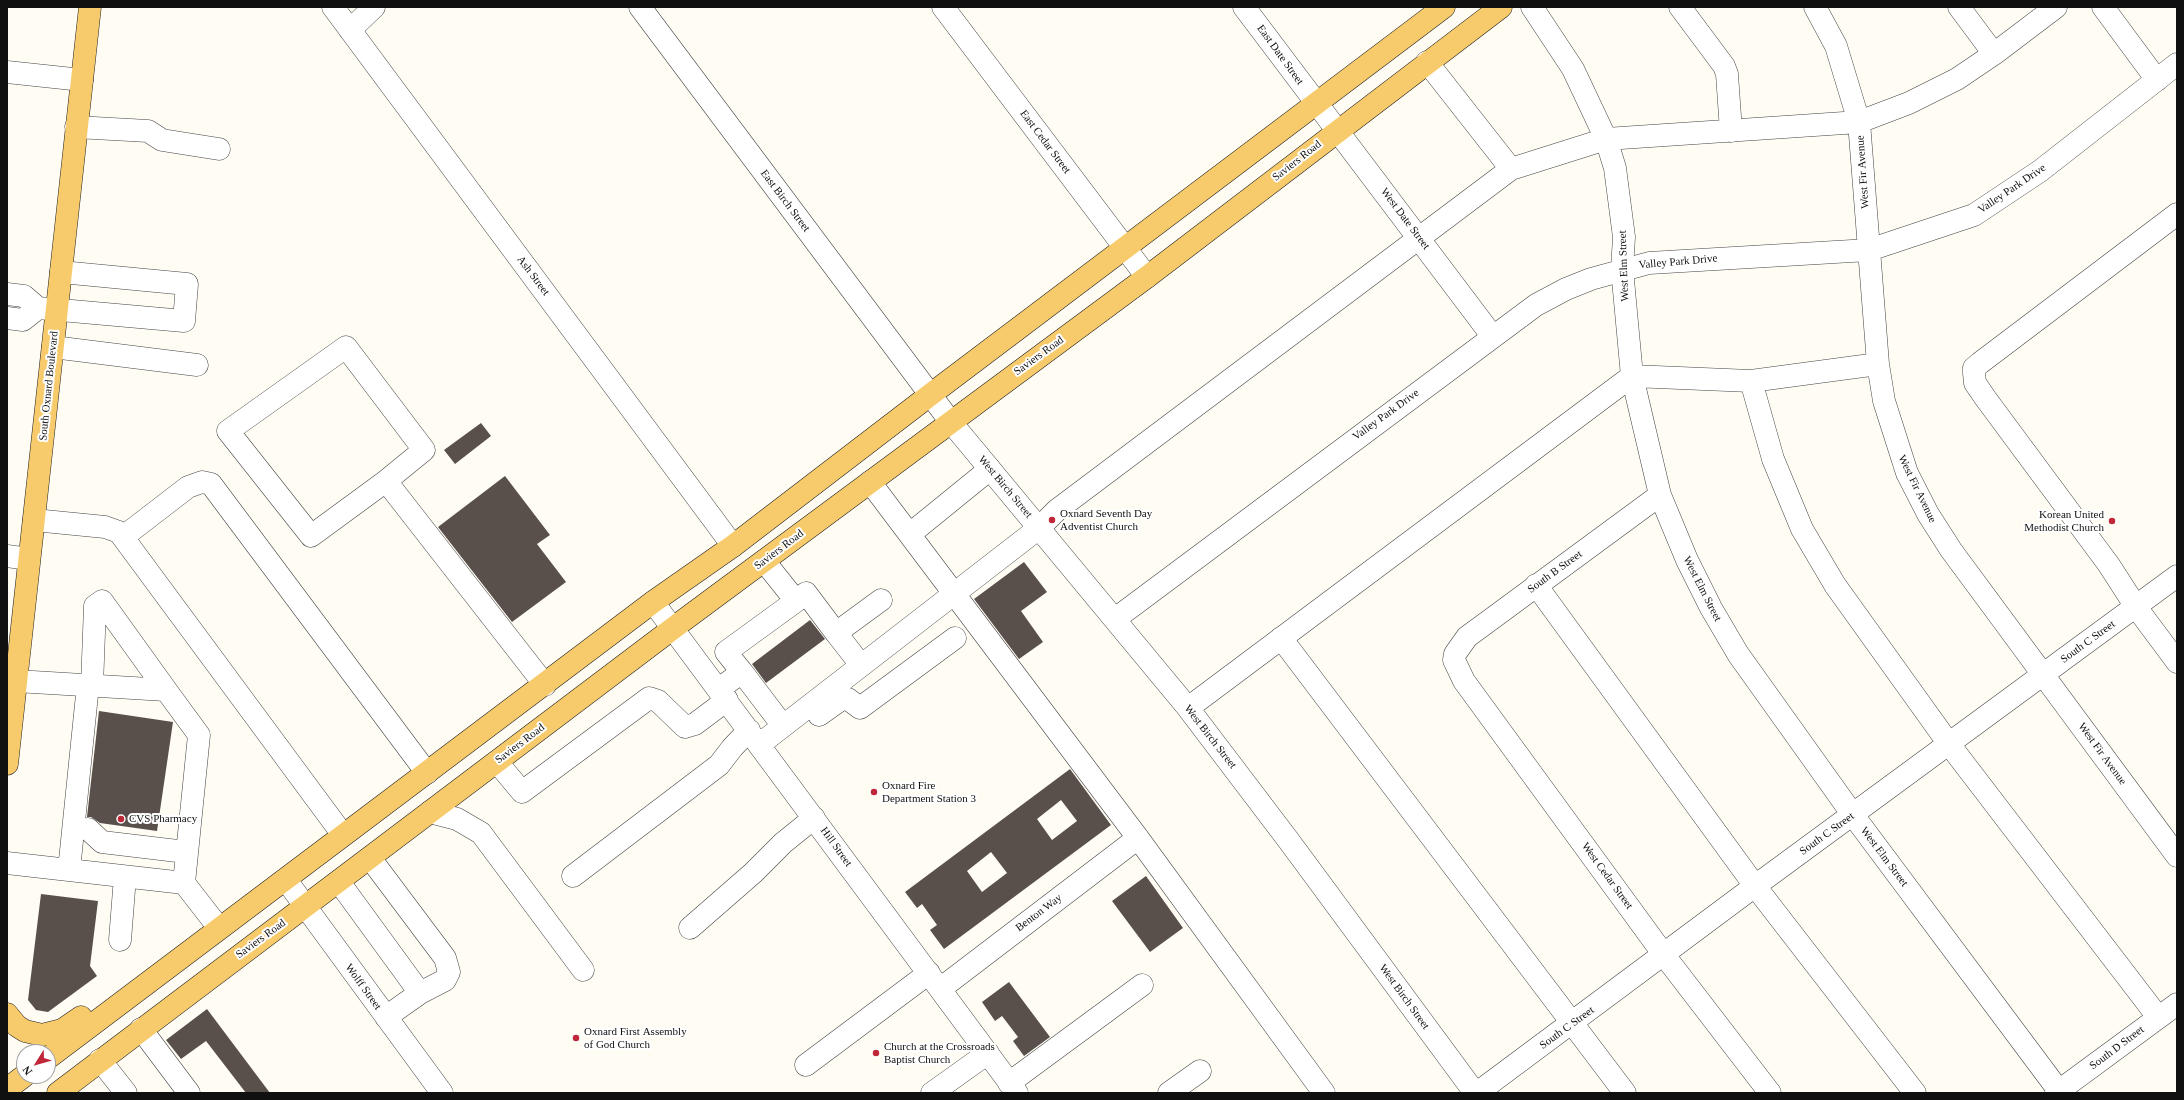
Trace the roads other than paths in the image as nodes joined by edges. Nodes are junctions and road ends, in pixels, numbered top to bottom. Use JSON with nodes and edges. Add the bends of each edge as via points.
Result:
{"nodes":[{"id":1,"x":90,"y":7,"type":"edge"},
{"id":2,"x":333,"y":7,"type":"edge"},
{"id":3,"x":374,"y":7,"type":"edge"},
{"id":4,"x":640,"y":7,"type":"edge"},
{"id":5,"x":943,"y":7,"type":"edge"},
{"id":6,"x":1244,"y":7,"type":"edge"},
{"id":7,"x":1444,"y":7,"type":"edge"},
{"id":8,"x":1500,"y":7,"type":"edge"},
{"id":9,"x":1532,"y":7,"type":"edge"},
{"id":10,"x":1680,"y":7,"type":"edge"},
{"id":11,"x":1815,"y":7,"type":"edge"},
{"id":12,"x":1959,"y":7,"type":"edge"},
{"id":13,"x":2056,"y":7,"type":"edge"},
{"id":14,"x":2103,"y":7,"type":"edge"},
{"id":15,"x":350,"y":30,"type":"junction"},
{"id":16,"x":1994,"y":54,"type":"junction"},
{"id":17,"x":1427,"y":62,"type":"junction"},
{"id":18,"x":2177,"y":64,"type":"edge"},
{"id":19,"x":7,"y":72,"type":"edge"},
{"id":20,"x":82,"y":80,"type":"junction"},
{"id":21,"x":2157,"y":80,"type":"junction"},
{"id":22,"x":1315,"y":104,"type":"junction"},
{"id":23,"x":1859,"y":122,"type":"junction"},
{"id":24,"x":76,"y":127,"type":"junction"},
{"id":25,"x":1336,"y":131,"type":"junction"},
{"id":26,"x":1731,"y":131,"type":"junction"},
{"id":27,"x":1606,"y":139,"type":"junction"},
{"id":28,"x":219,"y":149,"type":"dead end"},
{"id":29,"x":1511,"y":169,"type":"junction"},
{"id":30,"x":2177,"y":214,"type":"edge"},
{"id":31,"x":1418,"y":237,"type":"junction"},
{"id":32,"x":1124,"y":248,"type":"junction"},
{"id":33,"x":1869,"y":250,"type":"junction"},
{"id":34,"x":1622,"y":269,"type":"junction"},
{"id":35,"x":61,"y":272,"type":"junction"},
{"id":36,"x":1147,"y":277,"type":"junction"},
{"id":37,"x":7,"y":294,"type":"edge"},
{"id":38,"x":47,"y":308,"type":"junction"},
{"id":39,"x":7,"y":318,"type":"edge"},
{"id":40,"x":1493,"y":336,"type":"junction"},
{"id":41,"x":53,"y":347,"type":"junction"},
{"id":42,"x":1878,"y":364,"type":"junction"},
{"id":43,"x":197,"y":365,"type":"dead end"},
{"id":44,"x":1632,"y":376,"type":"junction"},
{"id":45,"x":1751,"y":380,"type":"junction"},
{"id":46,"x":930,"y":394,"type":"junction"},
{"id":47,"x":950,"y":421,"type":"junction"},
{"id":48,"x":990,"y":469,"type":"junction"},
{"id":49,"x":386,"y":481,"type":"junction"},
{"id":50,"x":870,"y":482,"type":"junction"},
{"id":51,"x":1660,"y":495,"type":"junction"},
{"id":52,"x":34,"y":520,"type":"junction"},
{"id":53,"x":1039,"y":528,"type":"junction"},
{"id":54,"x":910,"y":534,"type":"junction"},
{"id":55,"x":123,"y":537,"type":"junction"},
{"id":56,"x":733,"y":546,"type":"junction"},
{"id":57,"x":7,"y":556,"type":"edge"},
{"id":58,"x":30,"y":558,"type":"junction"},
{"id":59,"x":764,"y":561,"type":"junction"},
{"id":60,"x":2177,"y":576,"type":"edge"},
{"id":61,"x":1536,"y":586,"type":"junction"},
{"id":62,"x":955,"y":593,"type":"junction"},
{"id":63,"x":796,"y":600,"type":"junction"},
{"id":64,"x":881,"y":600,"type":"dead end"},
{"id":65,"x":653,"y":602,"type":"junction"},
{"id":66,"x":2136,"y":607,"type":"junction"},
{"id":67,"x":1115,"y":619,"type":"junction"},
{"id":68,"x":673,"y":629,"type":"junction"},
{"id":69,"x":836,"y":633,"type":"junction"},
{"id":70,"x":955,"y":638,"type":"dead end"},
{"id":71,"x":1281,"y":638,"type":"junction"},
{"id":72,"x":1455,"y":654,"type":"joint"},
{"id":73,"x":2177,"y":662,"type":"edge"},
{"id":74,"x":861,"y":665,"type":"junction"},
{"id":75,"x":742,"y":672,"type":"junction"},
{"id":76,"x":2043,"y":675,"type":"junction"},
{"id":77,"x":16,"y":681,"type":"junction"},
{"id":78,"x":545,"y":685,"type":"junction"},
{"id":79,"x":90,"y":686,"type":"junction"},
{"id":80,"x":166,"y":690,"type":"junction"},
{"id":81,"x":723,"y":695,"type":"junction"},
{"id":82,"x":1188,"y":708,"type":"junction"},
{"id":83,"x":783,"y":726,"type":"junction"},
{"id":84,"x":759,"y":742,"type":"junction"},
{"id":85,"x":1949,"y":744,"type":"junction"},
{"id":86,"x":497,"y":762,"type":"junction"},
{"id":87,"x":7,"y":764,"type":"edge"},
{"id":88,"x":427,"y":774,"type":"junction"},
{"id":89,"x":430,"y":812,"type":"junction"},
{"id":90,"x":1853,"y":815,"type":"junction"},
{"id":91,"x":814,"y":818,"type":"junction"},
{"id":92,"x":82,"y":819,"type":"junction"},
{"id":93,"x":343,"y":835,"type":"junction"},
{"id":94,"x":1138,"y":838,"type":"junction"},
{"id":95,"x":186,"y":852,"type":"junction"},
{"id":96,"x":2177,"y":856,"type":"edge"},
{"id":97,"x":370,"y":858,"type":"junction"},
{"id":98,"x":7,"y":863,"type":"edge"},
{"id":99,"x":69,"y":870,"type":"junction"},
{"id":100,"x":573,"y":876,"type":"dead end"},
{"id":101,"x":125,"y":877,"type":"junction"},
{"id":102,"x":286,"y":880,"type":"junction"},
{"id":103,"x":339,"y":882,"type":"junction"},
{"id":104,"x":184,"y":883,"type":"junction"},
{"id":105,"x":1755,"y":886,"type":"junction"},
{"id":106,"x":305,"y":907,"type":"junction"},
{"id":107,"x":215,"y":923,"type":"junction"},
{"id":108,"x":690,"y":928,"type":"dead end"},
{"id":109,"x":120,"y":940,"type":"dead end"},
{"id":110,"x":1664,"y":955,"type":"junction"},
{"id":111,"x":583,"y":970,"type":"dead end"},
{"id":112,"x":935,"y":981,"type":"junction"},
{"id":113,"x":1142,"y":985,"type":"dead end"},
{"id":114,"x":420,"y":994,"type":"junction"},
{"id":115,"x":2177,"y":1004,"type":"edge"},
{"id":116,"x":7,"y":1014,"type":"edge"},
{"id":117,"x":386,"y":1017,"type":"junction"},
{"id":118,"x":2158,"y":1017,"type":"junction"},
{"id":119,"x":1572,"y":1024,"type":"junction"},
{"id":120,"x":141,"y":1029,"type":"junction"},
{"id":121,"x":56,"y":1052,"type":"edge"},
{"id":122,"x":988,"y":1053,"type":"junction"},
{"id":123,"x":100,"y":1060,"type":"junction"},
{"id":124,"x":806,"y":1065,"type":"dead end"},
{"id":125,"x":1200,"y":1070,"type":"dead end"},
{"id":126,"x":16,"y":1082,"type":"edge"},
{"id":127,"x":1013,"y":1088,"type":"edge"},
{"id":128,"x":7,"y":1089,"type":"edge"},
{"id":129,"x":2058,"y":1092,"type":"edge"},
{"id":130,"x":58,"y":1093,"type":"edge"},
{"id":131,"x":126,"y":1093,"type":"edge"},
{"id":132,"x":189,"y":1093,"type":"edge"},
{"id":133,"x":442,"y":1093,"type":"edge"},
{"id":134,"x":932,"y":1093,"type":"edge"},
{"id":135,"x":1169,"y":1093,"type":"edge"},
{"id":136,"x":1324,"y":1093,"type":"edge"},
{"id":137,"x":1476,"y":1093,"type":"edge"},
{"id":138,"x":1625,"y":1093,"type":"edge"},
{"id":139,"x":1770,"y":1093,"type":"edge"},
{"id":140,"x":1915,"y":1093,"type":"edge"}],
"edges":[{"from":1,"to":20,"type":"main road","name":"South Oxnard Boulevard"},
{"from":2,"to":15,"type":"street","name":"Ash Street"},
{"from":3,"to":15,"type":"street"},
{"from":4,"to":46,"type":"street","name":"East Birch Street"},
{"from":5,"to":32,"type":"street","name":"East Cedar Street"},
{"from":6,"to":22,"type":"street","name":"East Date Street"},
{"from":7,"to":22,"type":"main road"},
{"from":8,"to":17,"type":"main road","name":"Saviers Road"},
{"from":9,"to":27,"type":"street","name":"West Elm Street","via":[[1573,69]]},
{"from":10,"to":26,"type":"street","via":[[1725,70]]},
{"from":11,"to":23,"type":"street","name":"West Fir Avenue","via":[[1836,46]]},
{"from":12,"to":16,"type":"street"},
{"from":13,"to":16,"type":"street"},
{"from":14,"to":21,"type":"street"},
{"from":15,"to":56,"type":"street","name":"Ash Street"},
{"from":16,"to":23,"type":"street","via":[[1957,79],[1909,103]]},
{"from":17,"to":25,"type":"main road","name":"Saviers Road"},
{"from":17,"to":29,"type":"street"},
{"from":18,"to":21,"type":"street","name":"Valley Park Drive"},
{"from":19,"to":20,"type":"street"},
{"from":20,"to":24,"type":"main road","name":"South Oxnard Boulevard"},
{"from":21,"to":33,"type":"street","name":"Valley Park Drive","via":[[2040,171],[1974,215]]},
{"from":22,"to":25,"type":"street","name":"West Date Street"},
{"from":22,"to":32,"type":"main road"},
{"from":23,"to":26,"type":"street"},
{"from":23,"to":33,"type":"street","name":"West Fir Avenue"},
{"from":24,"to":28,"type":"street","via":[[148,131],[162,140]]},
{"from":24,"to":35,"type":"main road","name":"South Oxnard Boulevard"},
{"from":25,"to":31,"type":"street","name":"West Date Street"},
{"from":25,"to":36,"type":"main road","name":"Saviers Road"},
{"from":26,"to":27,"type":"street"},
{"from":27,"to":29,"type":"street"},
{"from":27,"to":34,"type":"street","name":"West Elm Street","via":[[1615,168],[1624,237]]},
{"from":29,"to":31,"type":"street"},
{"from":30,"to":66,"type":"street","via":[[1974,368],[1975,383],[1982,394],[2109,565]]},
{"from":31,"to":40,"type":"street","name":"West Date Street"},
{"from":31,"to":53,"type":"street","via":[[1057,510]]},
{"from":32,"to":36,"type":"street","name":"East Cedar Street"},
{"from":32,"to":46,"type":"main road"},
{"from":33,"to":34,"type":"street","name":"Valley Park Drive","via":[[1649,262]]},
{"from":33,"to":42,"type":"street","name":"West Fir Avenue"},
{"from":34,"to":40,"type":"street","name":"Valley Park Drive","via":[[1566,289],[1536,305]]},
{"from":34,"to":44,"type":"street","name":"West Elm Street"},
{"from":35,"to":38,"type":"main road","name":"South Oxnard Boulevard"},
{"from":35,"to":38,"type":"street","via":[[187,284],[184,321]]},
{"from":36,"to":47,"type":"main road","name":"Saviers Road"},
{"from":37,"to":38,"type":"street","via":[[24,296]]},
{"from":38,"to":39,"type":"street","via":[[23,320]]},
{"from":38,"to":41,"type":"main road","name":"South Oxnard Boulevard"},
{"from":40,"to":67,"type":"street","name":"Valley Park Drive"},
{"from":41,"to":43,"type":"street"},
{"from":41,"to":52,"type":"main road","name":"South Oxnard Boulevard"},
{"from":42,"to":45,"type":"street"},
{"from":42,"to":76,"type":"street","name":"West Fir Avenue","via":[[1884,401],[1896,443],[1907,473],[1928,514],[1951,550]]},
{"from":44,"to":45,"type":"street"},
{"from":44,"to":51,"type":"street","name":"West Elm Street"},
{"from":44,"to":71,"type":"street"},
{"from":45,"to":85,"type":"street","via":[[1773,459],[1802,529],[1835,585]]},
{"from":46,"to":47,"type":"street","name":"West Birch Street"},
{"from":46,"to":56,"type":"main road"},
{"from":47,"to":48,"type":"street","name":"West Birch Street"},
{"from":47,"to":50,"type":"main road","name":"Saviers Road"},
{"from":48,"to":53,"type":"street","name":"West Birch Street"},
{"from":48,"to":54,"type":"street"},
{"from":49,"to":49,"type":"street","via":[[310,536],[228,430],[346,346],[424,450]]},
{"from":49,"to":78,"type":"street"},
{"from":50,"to":54,"type":"street"},
{"from":50,"to":59,"type":"main road","name":"Saviers Road"},
{"from":51,"to":61,"type":"street","name":"South B Street"},
{"from":51,"to":90,"type":"street","name":"West Elm Street","via":[[1687,560],[1738,654]]},
{"from":52,"to":55,"type":"street","via":[[105,527],[119,532]]},
{"from":52,"to":58,"type":"main road","name":"South Oxnard Boulevard"},
{"from":53,"to":62,"type":"street"},
{"from":53,"to":67,"type":"street","name":"West Birch Street"},
{"from":54,"to":62,"type":"street"},
{"from":55,"to":88,"type":"street","via":[[188,487],[202,482],[211,484]]},
{"from":55,"to":93,"type":"street"},
{"from":56,"to":65,"type":"main road"},
{"from":57,"to":58,"type":"street"},
{"from":58,"to":77,"type":"main road","name":"South Oxnard Boulevard"},
{"from":59,"to":63,"type":"street"},
{"from":59,"to":68,"type":"main road","name":"Saviers Road"},
{"from":60,"to":66,"type":"street","name":"South C Street"},
{"from":61,"to":72,"type":"street","name":"South B Street","via":[[1467,637]]},
{"from":61,"to":105,"type":"street"},
{"from":62,"to":74,"type":"street"},
{"from":62,"to":94,"type":"street"},
{"from":63,"to":69,"type":"street","via":[[806,593]]},
{"from":63,"to":75,"type":"street","via":[[726,652]]},
{"from":64,"to":69,"type":"street"},
{"from":65,"to":68,"type":"street","name":"Hill Street"},
{"from":65,"to":78,"type":"main road"},
{"from":66,"to":73,"type":"street"},
{"from":66,"to":76,"type":"street","name":"South C Street"},
{"from":67,"to":82,"type":"street","name":"West Birch Street"},
{"from":68,"to":81,"type":"street","name":"Hill Street"},
{"from":68,"to":86,"type":"main road","name":"Saviers Road"},
{"from":69,"to":74,"type":"street"},
{"from":70,"to":84,"type":"street","via":[[860,708],[843,698]]},
{"from":71,"to":82,"type":"street"},
{"from":71,"to":119,"type":"street"},
{"from":72,"to":110,"type":"street","name":"West Cedar Street","via":[[1457,670],[1464,681]]},
{"from":74,"to":83,"type":"street"},
{"from":75,"to":81,"type":"street"},
{"from":75,"to":83,"type":"street"},
{"from":76,"to":85,"type":"street","name":"South C Street"},
{"from":76,"to":96,"type":"street","name":"West Fir Avenue"},
{"from":77,"to":79,"type":"street"},
{"from":77,"to":87,"type":"main road","name":"South Oxnard Boulevard"},
{"from":78,"to":88,"type":"main road"},
{"from":79,"to":80,"type":"street"},
{"from":79,"to":80,"type":"street","via":[[95,606],[102,601]]},
{"from":79,"to":92,"type":"street"},
{"from":80,"to":95,"type":"street","via":[[199,735]]},
{"from":81,"to":84,"type":"street","name":"Hill Street"},
{"from":81,"to":86,"type":"street","via":[[695,724],[685,727],[658,701],[649,698],[522,792]]},
{"from":82,"to":137,"type":"street","name":"West Birch Street"},
{"from":83,"to":84,"type":"street"},
{"from":84,"to":91,"type":"street","name":"Hill Street"},
{"from":84,"to":100,"type":"street","via":[[732,748],[719,765]]},
{"from":85,"to":90,"type":"street","name":"South C Street"},
{"from":85,"to":118,"type":"street"},
{"from":86,"to":89,"type":"main road","name":"Saviers Road"},
{"from":88,"to":93,"type":"main road"},
{"from":89,"to":97,"type":"main road","name":"Saviers Road"},
{"from":89,"to":111,"type":"street","via":[[457,819],[481,833]]},
{"from":90,"to":105,"type":"street","name":"South C Street"},
{"from":90,"to":129,"type":"street","name":"West Elm Street"},
{"from":91,"to":108,"type":"street"},
{"from":91,"to":112,"type":"street","name":"Hill Street"},
{"from":92,"to":95,"type":"street","via":[[102,842]]},
{"from":92,"to":99,"type":"street"},
{"from":93,"to":102,"type":"main road"},
{"from":94,"to":112,"type":"street","name":"Benton Way"},
{"from":94,"to":136,"type":"street"},
{"from":95,"to":104,"type":"street"},
{"from":97,"to":103,"type":"main road","name":"Saviers Road"},
{"from":97,"to":114,"type":"street","via":[[445,958],[449,972],[444,980]]},
{"from":98,"to":99,"type":"street"},
{"from":99,"to":101,"type":"street"},
{"from":101,"to":104,"type":"street"},
{"from":101,"to":109,"type":"street"},
{"from":102,"to":106,"type":"street","name":"Wolff Street"},
{"from":102,"to":107,"type":"main road"},
{"from":103,"to":106,"type":"main road","name":"Saviers Road"},
{"from":103,"to":114,"type":"street"},
{"from":104,"to":107,"type":"street"},
{"from":105,"to":110,"type":"street","name":"South C Street"},
{"from":105,"to":140,"type":"street"},
{"from":106,"to":117,"type":"street","name":"Wolff Street"},
{"from":106,"to":120,"type":"main road","name":"Saviers Road"},
{"from":107,"to":116,"type":"main road","via":[[62,1030],[47,1035],[33,1034],[17,1026]]},
{"from":107,"to":121,"type":"main road"},
{"from":110,"to":119,"type":"street","name":"South C Street"},
{"from":110,"to":139,"type":"street","name":"West Cedar Street"},
{"from":112,"to":122,"type":"street","name":"Hill Street"},
{"from":112,"to":124,"type":"street","name":"Benton Way"},
{"from":113,"to":127,"type":"street"},
{"from":114,"to":117,"type":"street"},
{"from":115,"to":118,"type":"street","name":"South D Street"},
{"from":117,"to":133,"type":"street","name":"Wolff Street"},
{"from":118,"to":129,"type":"street","name":"South D Street"},
{"from":119,"to":137,"type":"street","name":"South C Street"},
{"from":119,"to":138,"type":"street"},
{"from":120,"to":123,"type":"main road","name":"Saviers Road"},
{"from":120,"to":132,"type":"street"},
{"from":122,"to":127,"type":"street","name":"Hill Street"},
{"from":122,"to":134,"type":"street"},
{"from":123,"to":130,"type":"main road","name":"Saviers Road"},
{"from":123,"to":131,"type":"street"},
{"from":125,"to":135,"type":"street"},
{"from":126,"to":128,"type":"main road"}]}
